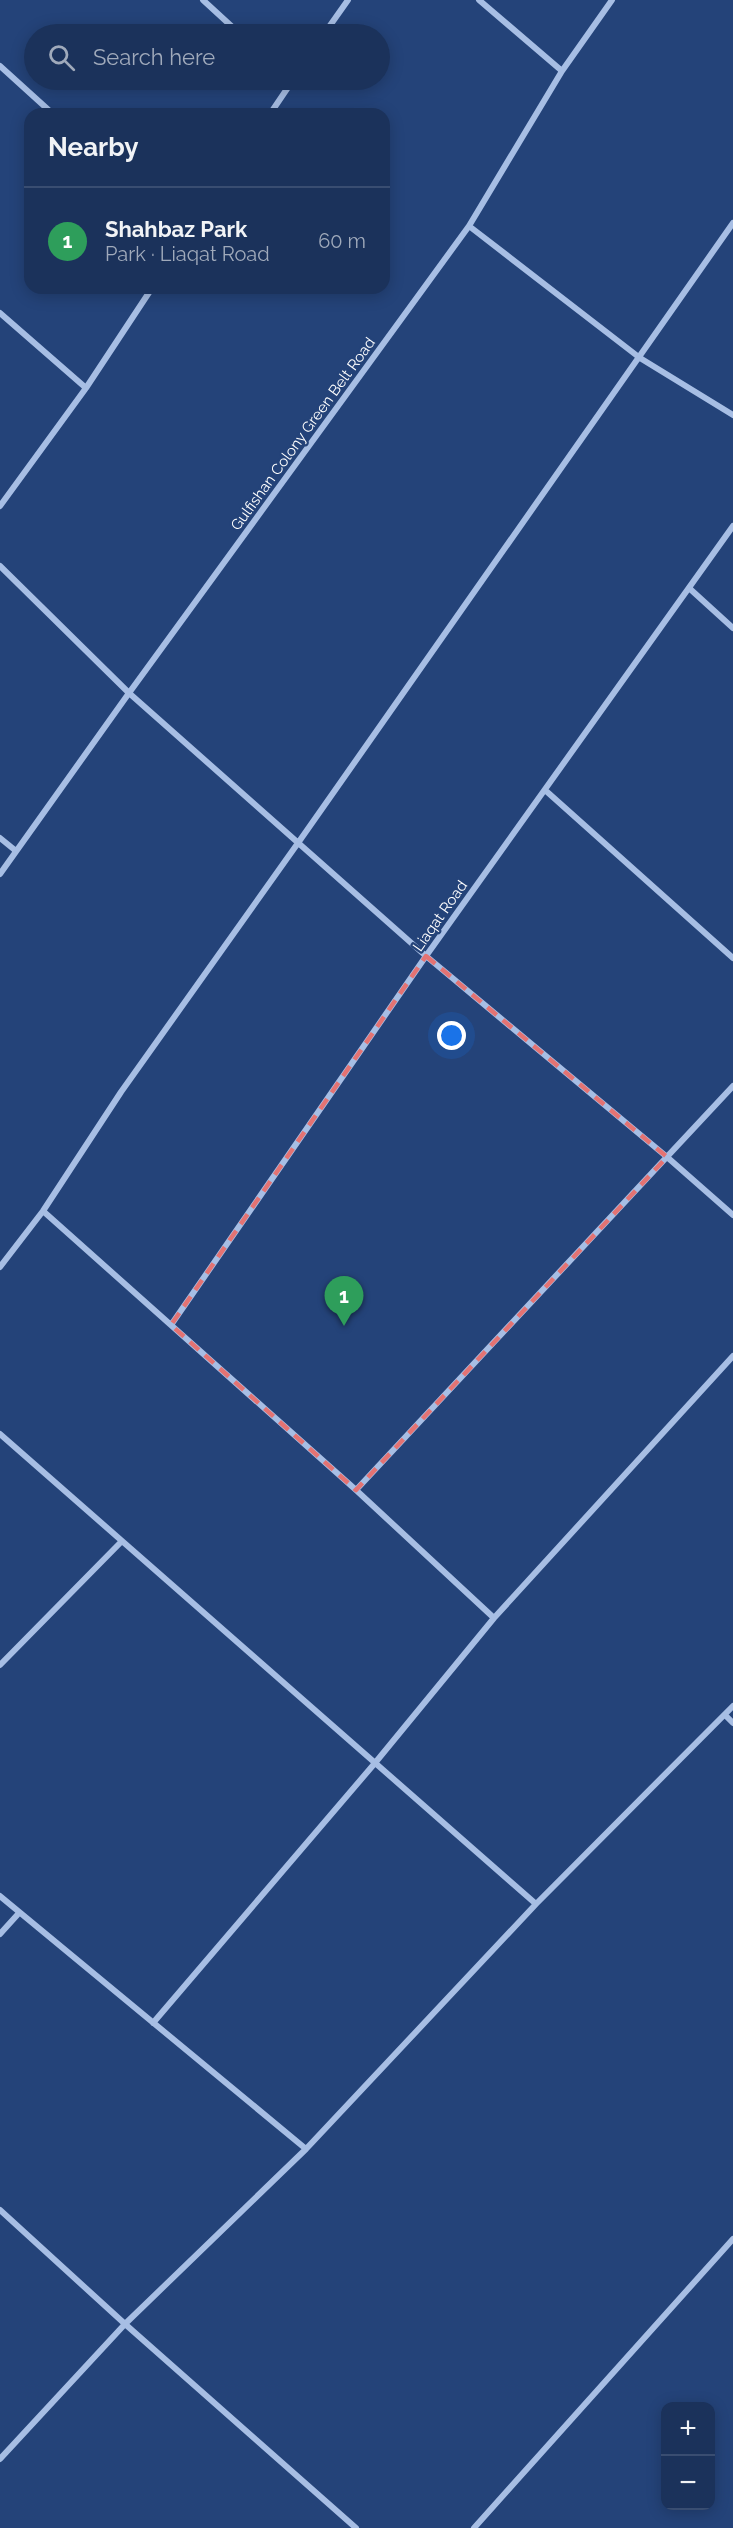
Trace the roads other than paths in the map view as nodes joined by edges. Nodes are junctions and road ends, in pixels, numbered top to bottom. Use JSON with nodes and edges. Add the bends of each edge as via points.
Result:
{"nodes":[{"id":1,"x":203,"y":0,"type":"edge"},
{"id":2,"x":348,"y":0,"type":"edge"},
{"id":3,"x":479,"y":0,"type":"edge"},
{"id":4,"x":612,"y":0,"type":"edge"},
{"id":5,"x":229,"y":24,"type":"edge"},
{"id":6,"x":331,"y":24,"type":"edge"},
{"id":7,"x":0,"y":66,"type":"edge"},
{"id":8,"x":562,"y":70,"type":"junction"},
{"id":9,"x":24,"y":88,"type":"edge"},
{"id":10,"x":26,"y":90,"type":"edge"},
{"id":11,"x":285,"y":90,"type":"edge"},
{"id":12,"x":46,"y":108,"type":"edge"},
{"id":13,"x":274,"y":108,"type":"edge"},
{"id":14,"x":733,"y":224,"type":"edge"},
{"id":15,"x":469,"y":226,"type":"junction"},
{"id":16,"x":148,"y":294,"type":"edge"},
{"id":17,"x":0,"y":313,"type":"edge"},
{"id":18,"x":640,"y":358,"type":"junction"},
{"id":19,"x":86,"y":388,"type":"junction"},
{"id":20,"x":733,"y":415,"type":"edge"},
{"id":21,"x":0,"y":506,"type":"edge"},
{"id":22,"x":733,"y":525,"type":"edge"},
{"id":23,"x":0,"y":566,"type":"edge"},
{"id":24,"x":689,"y":588,"type":"junction"},
{"id":25,"x":733,"y":628,"type":"edge"},
{"id":26,"x":129,"y":693,"type":"junction"},
{"id":27,"x":545,"y":790,"type":"junction"},
{"id":28,"x":0,"y":838,"type":"edge"},
{"id":29,"x":298,"y":843,"type":"junction"},
{"id":30,"x":16,"y":851,"type":"junction"},
{"id":31,"x":0,"y":874,"type":"edge"},
{"id":32,"x":426,"y":956,"type":"junction"},
{"id":33,"x":733,"y":958,"type":"edge"},
{"id":34,"x":733,"y":1086,"type":"edge"},
{"id":35,"x":667,"y":1157,"type":"junction"},
{"id":36,"x":43,"y":1211,"type":"junction"},
{"id":37,"x":733,"y":1215,"type":"edge"},
{"id":38,"x":0,"y":1267,"type":"edge"},
{"id":39,"x":171,"y":1325,"type":"junction"},
{"id":40,"x":733,"y":1356,"type":"edge"},
{"id":41,"x":0,"y":1434,"type":"edge"},
{"id":42,"x":356,"y":1490,"type":"junction"},
{"id":43,"x":122,"y":1541,"type":"junction"},
{"id":44,"x":494,"y":1618,"type":"junction"},
{"id":45,"x":0,"y":1665,"type":"edge"},
{"id":46,"x":733,"y":1706,"type":"edge"},
{"id":47,"x":725,"y":1715,"type":"junction"},
{"id":48,"x":733,"y":1723,"type":"edge"},
{"id":49,"x":375,"y":1763,"type":"junction"},
{"id":50,"x":0,"y":1896,"type":"edge"},
{"id":51,"x":536,"y":1904,"type":"junction"},
{"id":52,"x":19,"y":1913,"type":"junction"},
{"id":53,"x":0,"y":1934,"type":"edge"},
{"id":54,"x":153,"y":2023,"type":"junction"},
{"id":55,"x":306,"y":2149,"type":"junction"},
{"id":56,"x":0,"y":2210,"type":"edge"},
{"id":57,"x":733,"y":2239,"type":"edge"},
{"id":58,"x":125,"y":2324,"type":"junction"},
{"id":59,"x":0,"y":2459,"type":"edge"},
{"id":60,"x":356,"y":2528,"type":"edge"},
{"id":61,"x":474,"y":2528,"type":"edge"}],
"edges":[{"from":1,"to":5,"type":"street"},
{"from":2,"to":6,"type":"street"},
{"from":3,"to":8,"type":"street"},
{"from":4,"to":8,"type":"street","name":"Gulfishan Colony Green Belt Road"},
{"from":7,"to":9,"type":"street"},
{"from":8,"to":15,"type":"street","name":"Gulfishan Colony Green Belt Road"},
{"from":10,"to":12,"type":"street"},
{"from":11,"to":13,"type":"street"},
{"from":14,"to":18,"type":"street"},
{"from":15,"to":18,"type":"street"},
{"from":15,"to":26,"type":"street","name":"Gulfishan Colony Green Belt Road"},
{"from":16,"to":19,"type":"street"},
{"from":17,"to":19,"type":"street"},
{"from":18,"to":20,"type":"street"},
{"from":18,"to":29,"type":"street"},
{"from":19,"to":21,"type":"street"},
{"from":22,"to":24,"type":"street","name":"Liaqat Road"},
{"from":23,"to":26,"type":"street"},
{"from":24,"to":25,"type":"street"},
{"from":24,"to":27,"type":"street","name":"Liaqat Road"},
{"from":26,"to":29,"type":"street"},
{"from":26,"to":30,"type":"street","name":"Gulfishan Colony Green Belt Road"},
{"from":27,"to":32,"type":"street","name":"Liaqat Road"},
{"from":27,"to":33,"type":"street"},
{"from":28,"to":30,"type":"street"},
{"from":29,"to":32,"type":"street"},
{"from":29,"to":36,"type":"street","via":[[121,1092]]},
{"from":30,"to":31,"type":"street","name":"Gulfishan Colony Green Belt Road"},
{"from":32,"to":35,"type":"street"},
{"from":32,"to":39,"type":"street","name":"Liaqat Road"},
{"from":34,"to":35,"type":"street"},
{"from":35,"to":37,"type":"street"},
{"from":35,"to":42,"type":"street"},
{"from":36,"to":38,"type":"street"},
{"from":36,"to":39,"type":"street"},
{"from":39,"to":42,"type":"street"},
{"from":40,"to":44,"type":"street"},
{"from":41,"to":43,"type":"street"},
{"from":42,"to":44,"type":"street"},
{"from":43,"to":45,"type":"street"},
{"from":43,"to":49,"type":"street"},
{"from":44,"to":49,"type":"street"},
{"from":46,"to":47,"type":"street"},
{"from":47,"to":48,"type":"street"},
{"from":47,"to":51,"type":"street"},
{"from":49,"to":51,"type":"street"},
{"from":49,"to":54,"type":"street"},
{"from":50,"to":52,"type":"street"},
{"from":51,"to":55,"type":"street"},
{"from":52,"to":53,"type":"street"},
{"from":52,"to":54,"type":"street"},
{"from":54,"to":55,"type":"street"},
{"from":55,"to":58,"type":"street"},
{"from":56,"to":58,"type":"street"},
{"from":57,"to":61,"type":"street"},
{"from":58,"to":59,"type":"street"},
{"from":58,"to":60,"type":"street"}]}
